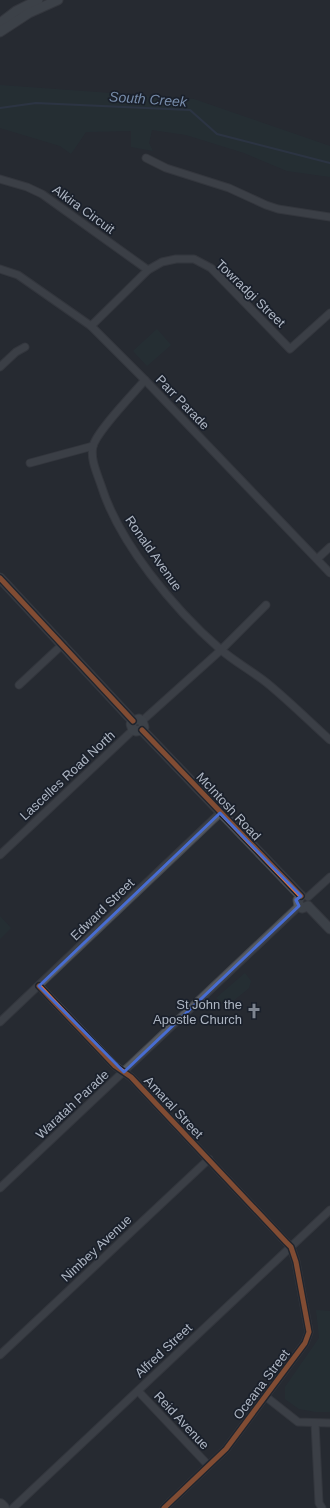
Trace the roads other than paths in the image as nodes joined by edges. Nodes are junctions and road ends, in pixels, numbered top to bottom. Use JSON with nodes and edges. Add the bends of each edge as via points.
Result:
{"nodes":[{"id":1,"x":38,"y":0,"type":"edge"},
{"id":2,"x":58,"y":0,"type":"edge"},
{"id":3,"x":0,"y":23,"type":"edge"},
{"id":4,"x":0,"y":32,"type":"edge"},
{"id":5,"x":146,"y":158,"type":"dead end"},
{"id":6,"x":0,"y":179,"type":"edge"},
{"id":7,"x":330,"y":217,"type":"edge"},
{"id":8,"x":0,"y":269,"type":"edge"},
{"id":9,"x":148,"y":270,"type":"junction"},
{"id":10,"x":330,"y":313,"type":"edge"},
{"id":11,"x":91,"y":326,"type":"junction"},
{"id":12,"x":25,"y":347,"type":"dead end"},
{"id":13,"x":0,"y":367,"type":"edge"},
{"id":14,"x":145,"y":380,"type":"junction"},
{"id":15,"x":93,"y":446,"type":"junction"},
{"id":16,"x":30,"y":463,"type":"dead end"},
{"id":17,"x":330,"y":547,"type":"edge"},
{"id":18,"x":317,"y":559,"type":"junction"},
{"id":19,"x":330,"y":574,"type":"edge"},
{"id":20,"x":0,"y":578,"type":"edge"},
{"id":21,"x":266,"y":605,"type":"dead end"},
{"id":22,"x":63,"y":644,"type":"junction"},
{"id":23,"x":221,"y":650,"type":"junction"},
{"id":24,"x":19,"y":685,"type":"dead end"},
{"id":25,"x":137,"y":725,"type":"junction"},
{"id":26,"x":330,"y":740,"type":"edge"},
{"id":27,"x":220,"y":814,"type":"junction"},
{"id":28,"x":0,"y":855,"type":"edge"},
{"id":29,"x":330,"y":877,"type":"edge"},
{"id":30,"x":304,"y":896,"type":"junction"},
{"id":31,"x":304,"y":906,"type":"junction"},
{"id":32,"x":330,"y":930,"type":"edge"},
{"id":33,"x":39,"y":986,"type":"junction"},
{"id":34,"x":0,"y":1022,"type":"edge"},
{"id":35,"x":124,"y":1072,"type":"junction"},
{"id":36,"x":209,"y":1159,"type":"junction"},
{"id":37,"x":0,"y":1188,"type":"edge"},
{"id":38,"x":330,"y":1210,"type":"edge"},
{"id":39,"x":291,"y":1247,"type":"junction"},
{"id":40,"x":0,"y":1355,"type":"edge"},
{"id":41,"x":138,"y":1390,"type":"junction"},
{"id":42,"x":265,"y":1396,"type":"junction"},
{"id":43,"x":316,"y":1423,"type":"junction"},
{"id":44,"x":330,"y":1423,"type":"edge"},
{"id":45,"x":208,"y":1465,"type":"junction"},
{"id":46,"x":0,"y":1505,"type":"edge"},
{"id":47,"x":318,"y":1506,"type":"edge"},
{"id":48,"x":3,"y":1508,"type":"edge"},
{"id":49,"x":13,"y":1508,"type":"edge"},
{"id":50,"x":164,"y":1508,"type":"edge"}],
"edges":[{"from":1,"to":3,"type":"street"},
{"from":2,"to":4,"type":"street","via":[[29,13]]},
{"from":5,"to":7,"type":"street","via":[[166,168],[229,188],[278,209]]},
{"from":6,"to":9,"type":"street","name":"Alkira Circuit","via":[[42,194]]},
{"from":8,"to":11,"type":"street","name":"Parr Parade","via":[[18,275]]},
{"from":9,"to":10,"type":"street","name":"Towradgi Street","via":[[162,262],[176,259],[194,259],[211,268],[290,349]]},
{"from":9,"to":11,"type":"street","name":"Towradgi Street"},
{"from":11,"to":14,"type":"street","name":"Parr Parade"},
{"from":12,"to":13,"type":"street"},
{"from":14,"to":15,"type":"street"},
{"from":14,"to":18,"type":"street","name":"Parr Parade"},
{"from":15,"to":16,"type":"street"},
{"from":15,"to":23,"type":"street","name":"Ronald Avenue","via":[[92,457],[107,504],[130,544],[171,600]]},
{"from":17,"to":18,"type":"street"},
{"from":18,"to":19,"type":"street","name":"Parr Parade"},
{"from":20,"to":22,"type":"street","name":"McIntosh Road"},
{"from":21,"to":23,"type":"street","name":"Lascelles Road North"},
{"from":22,"to":24,"type":"street"},
{"from":22,"to":25,"type":"street","name":"McIntosh Road"},
{"from":23,"to":25,"type":"street","name":"Lascelles Road North"},
{"from":23,"to":26,"type":"street","name":"Ronald Avenue","via":[[266,682]]},
{"from":25,"to":27,"type":"street","name":"McIntosh Road"},
{"from":25,"to":28,"type":"street","name":"Lascelles Road North"},
{"from":27,"to":30,"type":"street","name":"McIntosh Road"},
{"from":27,"to":33,"type":"street","name":"Edward Street"},
{"from":29,"to":30,"type":"street"},
{"from":30,"to":31,"type":"street","via":[[310,901]]},
{"from":31,"to":32,"type":"street"},
{"from":31,"to":35,"type":"street","name":"Waratah Parade"},
{"from":33,"to":34,"type":"street","name":"Edward Street"},
{"from":33,"to":35,"type":"street","name":"Amaral Street","via":[[115,1066]]},
{"from":35,"to":36,"type":"street","name":"Amaral Street"},
{"from":35,"to":37,"type":"street","name":"Waratah Parade"},
{"from":36,"to":39,"type":"street","name":"Amaral Street"},
{"from":36,"to":40,"type":"street","name":"Nimbey Avenue"},
{"from":38,"to":39,"type":"street","name":"Alfred Street"},
{"from":39,"to":41,"type":"street","name":"Alfred Street"},
{"from":39,"to":42,"type":"street","name":"Oceana Street","via":[[309,1335]]},
{"from":41,"to":45,"type":"street","name":"Reid Avenue"},
{"from":41,"to":49,"type":"street","name":"Alfred Street"},
{"from":42,"to":43,"type":"street","via":[[298,1422]]},
{"from":42,"to":45,"type":"street","name":"Oceana Street","via":[[226,1449]]},
{"from":43,"to":44,"type":"street"},
{"from":43,"to":47,"type":"street"},
{"from":45,"to":50,"type":"street","name":"Oceana Street"},
{"from":46,"to":48,"type":"highway"}]}
